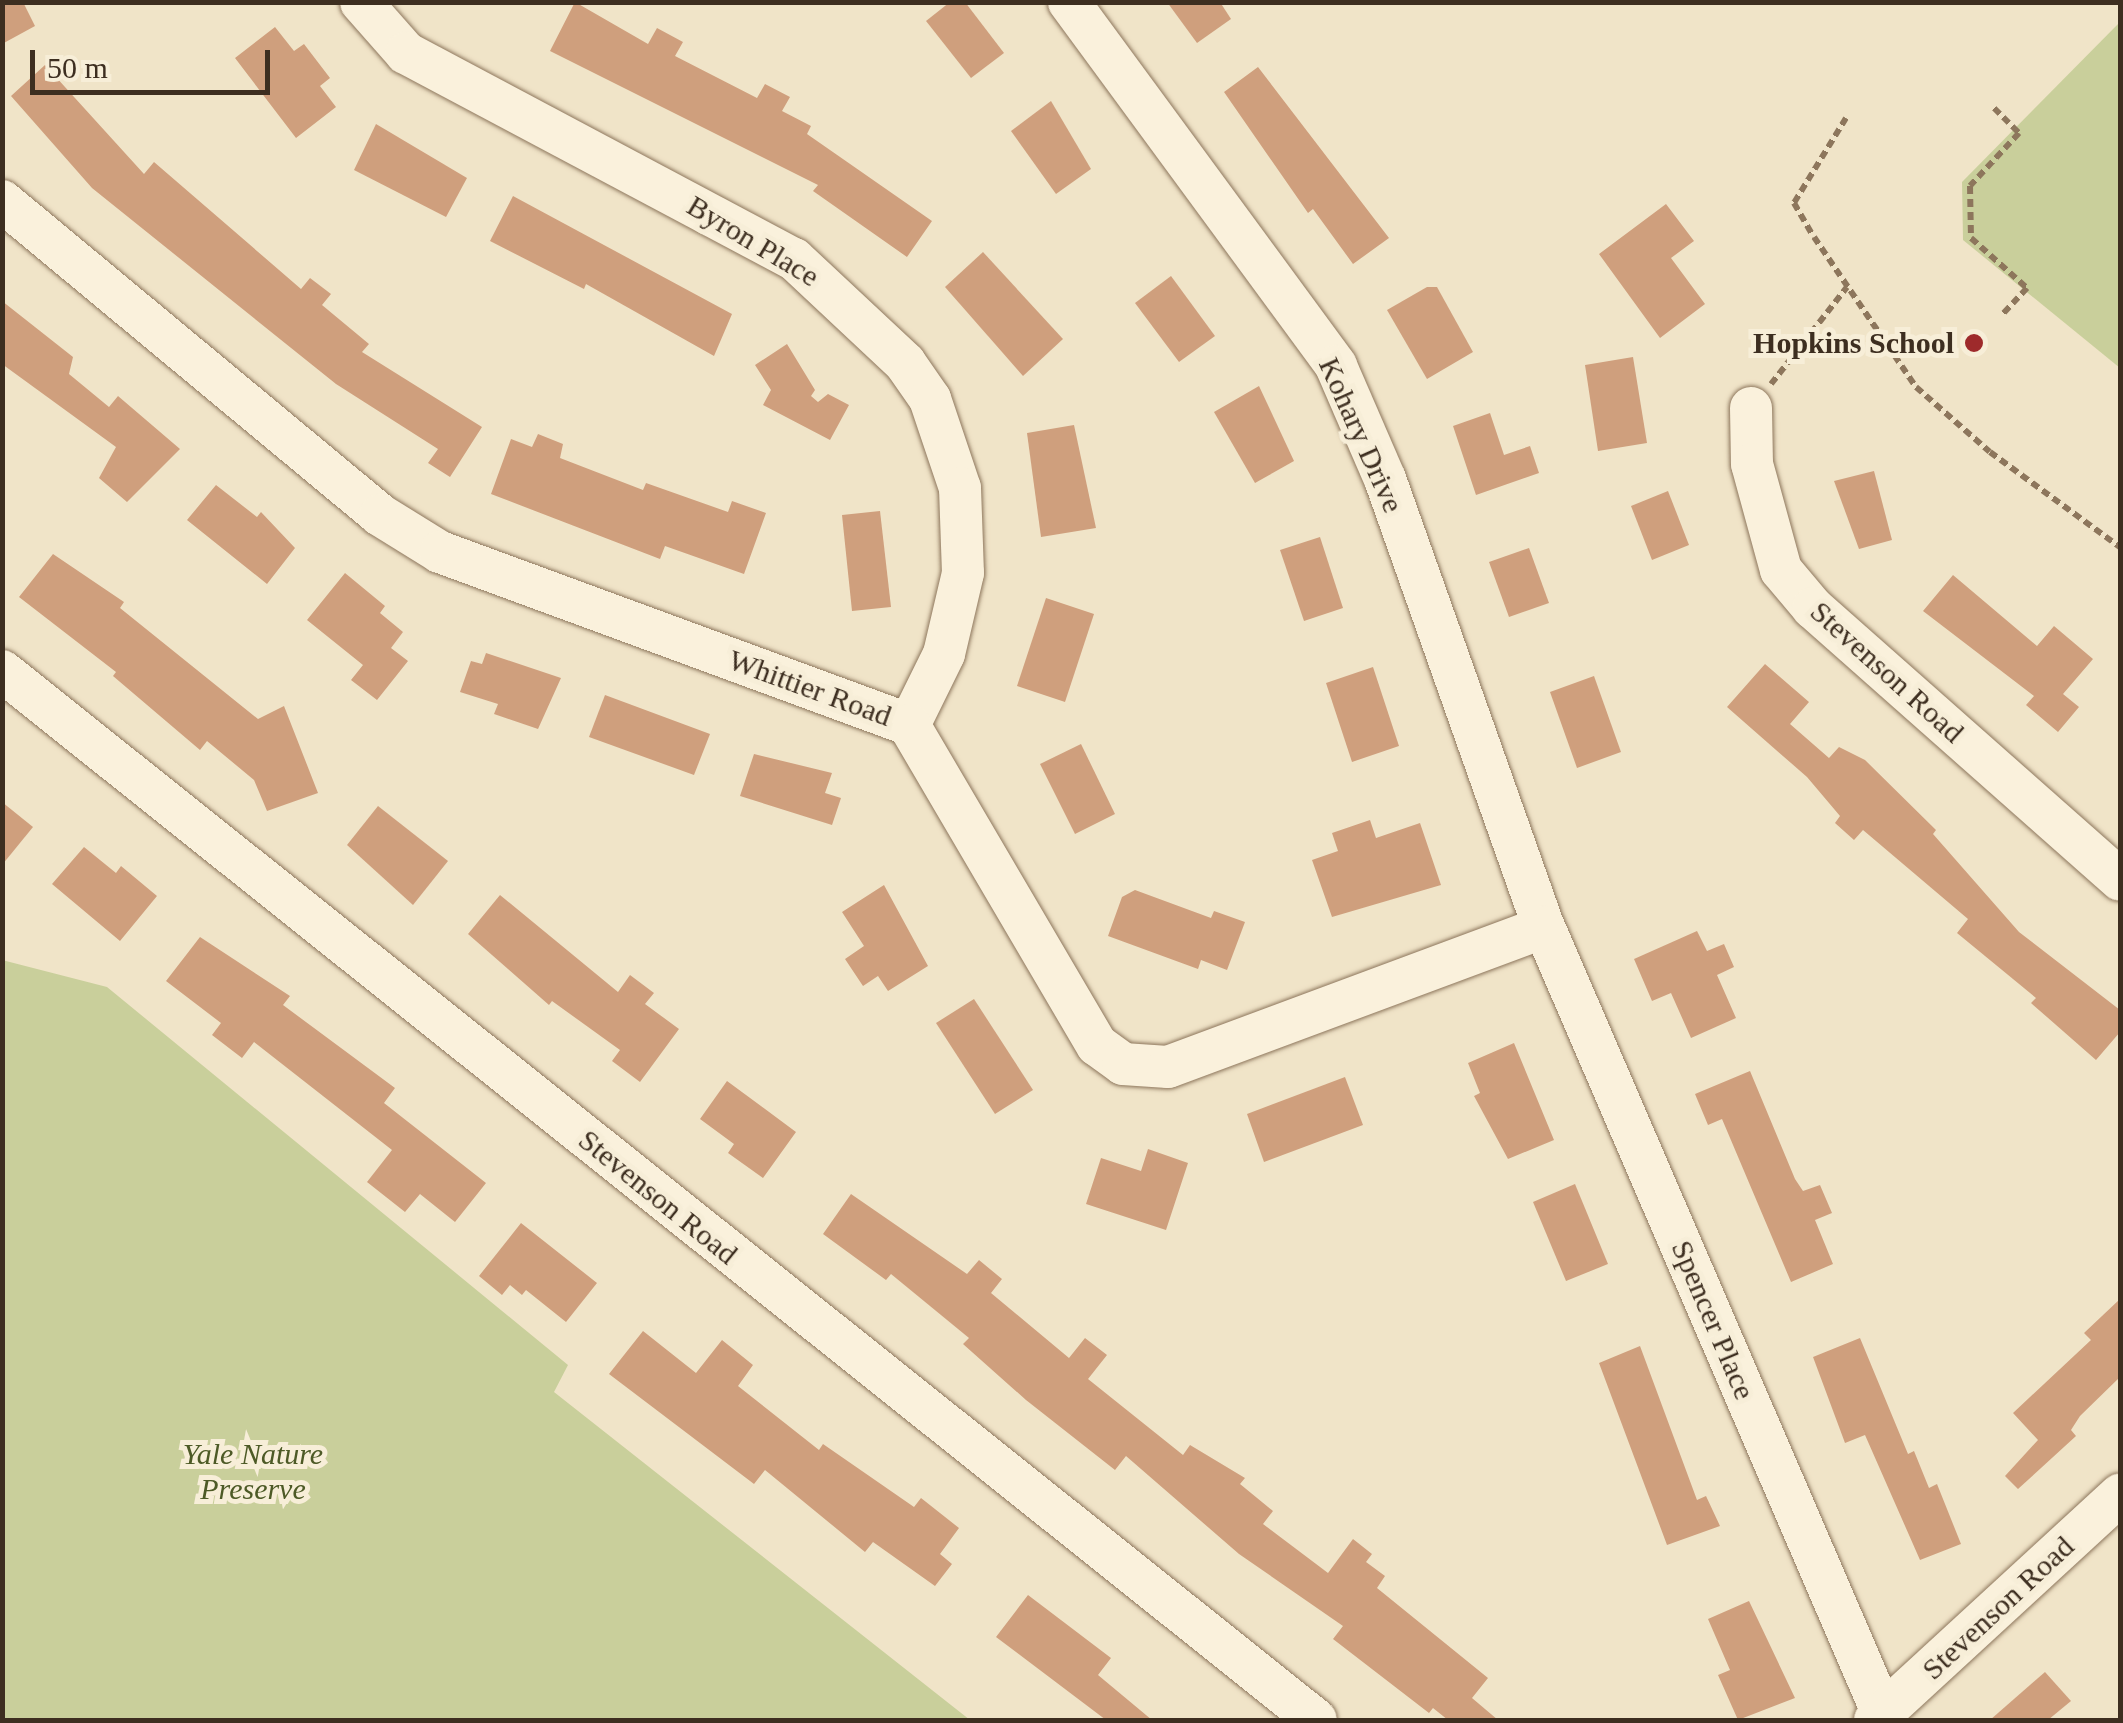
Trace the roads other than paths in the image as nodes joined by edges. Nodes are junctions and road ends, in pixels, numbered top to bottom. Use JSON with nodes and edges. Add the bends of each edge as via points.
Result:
{"nodes":[{"id":1,"x":361,"y":2,"type":"edge"},
{"id":2,"x":1069,"y":2,"type":"edge"},
{"id":3,"x":2,"y":201,"type":"edge"},
{"id":4,"x":1751,"y":408,"type":"road end"},
{"id":5,"x":2,"y":671,"type":"edge"},
{"id":6,"x":909,"y":725,"type":"junction"},
{"id":7,"x":2120,"y":880,"type":"edge"},
{"id":8,"x":1544,"y":927,"type":"junction"},
{"id":9,"x":2120,"y":1494,"type":"edge"},
{"id":10,"x":1879,"y":1717,"type":"edge"},
{"id":11,"x":1316,"y":1720,"type":"edge"}],
"edges":[{"from":1,"to":6,"type":"street","name":"Byron Place","via":[[406,52],[794,259],[906,363],[930,399],[960,488],[963,573],[944,654]]},
{"from":2,"to":8,"type":"street","name":"Kohary Drive","via":[[1336,366],[1385,479]]},
{"from":3,"to":6,"type":"street","name":"Whittier Road","via":[[380,515],[440,552]]},
{"from":4,"to":7,"type":"street","name":"Stevenson Road","via":[[1752,464],[1782,570],[1813,608]]},
{"from":5,"to":11,"type":"street","name":"Stevenson Road"},
{"from":6,"to":8,"type":"street","name":"Whittier Road","via":[[1097,1045],[1123,1064],[1168,1067]]},
{"from":8,"to":10,"type":"street","name":"Spencer Place"},
{"from":9,"to":10,"type":"street","name":"Stevenson Road"}]}
